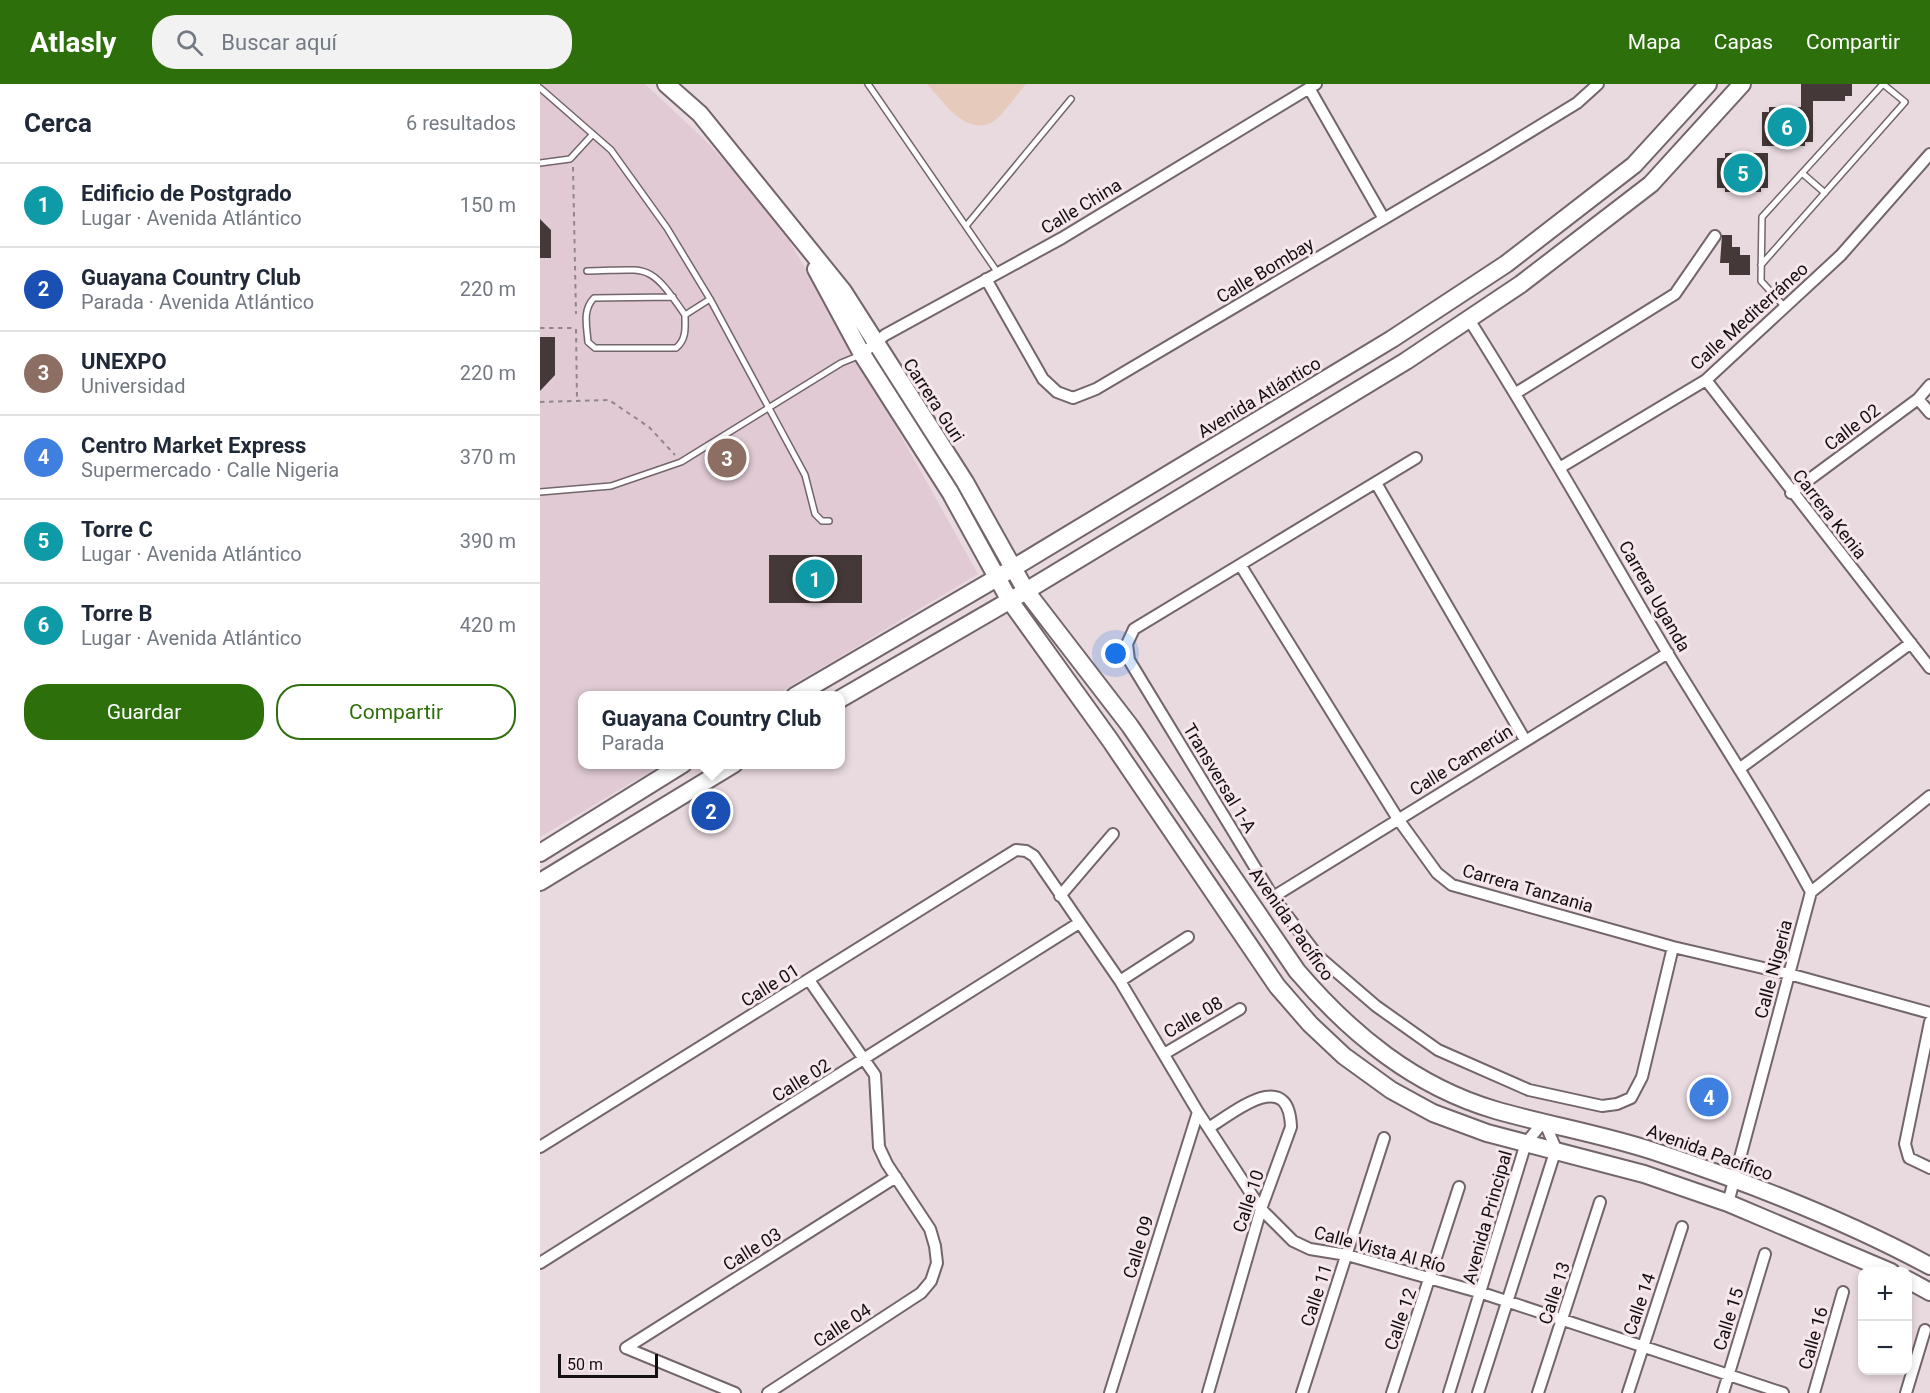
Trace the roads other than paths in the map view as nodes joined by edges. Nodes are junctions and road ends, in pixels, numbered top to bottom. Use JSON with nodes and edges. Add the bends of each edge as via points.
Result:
{"nodes":[{"id":1,"x":666,"y":84,"type":"edge"},
{"id":2,"x":868,"y":84,"type":"edge"},
{"id":3,"x":1598,"y":84,"type":"edge"},
{"id":4,"x":1708,"y":84,"type":"edge"},
{"id":5,"x":1742,"y":84,"type":"edge"},
{"id":6,"x":1883,"y":84,"type":"edge"},
{"id":7,"x":1312,"y":86,"type":"edge"},
{"id":8,"x":540,"y":88,"type":"edge"},
{"id":9,"x":1071,"y":99,"type":"dead end"},
{"id":10,"x":593,"y":134,"type":"junction"},
{"id":11,"x":1930,"y":154,"type":"edge"},
{"id":12,"x":540,"y":162,"type":"edge"},
{"id":13,"x":1802,"y":173,"type":"junction"},
{"id":14,"x":1824,"y":193,"type":"junction"},
{"id":15,"x":1384,"y":219,"type":"junction"},
{"id":16,"x":966,"y":226,"type":"junction"},
{"id":17,"x":1715,"y":236,"type":"dead end"},
{"id":18,"x":1761,"y":266,"type":"junction"},
{"id":19,"x":587,"y":271,"type":"dead end"},
{"id":20,"x":998,"y":273,"type":"junction"},
{"id":21,"x":986,"y":279,"type":"junction"},
{"id":22,"x":673,"y":297,"type":"junction"},
{"id":23,"x":710,"y":299,"type":"junction"},
{"id":24,"x":1785,"y":307,"type":"junction"},
{"id":25,"x":685,"y":315,"type":"junction"},
{"id":26,"x":1468,"y":318,"type":"junction"},
{"id":27,"x":869,"y":349,"type":"junction"},
{"id":28,"x":1706,"y":380,"type":"junction"},
{"id":29,"x":1930,"y":385,"type":"edge"},
{"id":30,"x":1516,"y":393,"type":"junction"},
{"id":31,"x":1918,"y":399,"type":"junction"},
{"id":32,"x":769,"y":408,"type":"junction"},
{"id":33,"x":1930,"y":413,"type":"edge"},
{"id":34,"x":1416,"y":458,"type":"dead end"},
{"id":35,"x":1561,"y":467,"type":"junction"},
{"id":36,"x":1376,"y":483,"type":"junction"},
{"id":37,"x":540,"y":492,"type":"edge"},
{"id":38,"x":1791,"y":493,"type":"junction"},
{"id":39,"x":829,"y":521,"type":"dead end"},
{"id":40,"x":1241,"y":566,"type":"junction"},
{"id":41,"x":1013,"y":568,"type":"junction"},
{"id":42,"x":995,"y":579,"type":"junction"},
{"id":43,"x":1026,"y":591,"type":"junction"},
{"id":44,"x":1010,"y":601,"type":"junction"},
{"id":45,"x":1911,"y":643,"type":"junction"},
{"id":46,"x":1668,"y":653,"type":"junction"},
{"id":47,"x":1930,"y":668,"type":"edge"},
{"id":48,"x":804,"y":691,"type":"edge"},
{"id":49,"x":845,"y":696,"type":"edge"},
{"id":50,"x":1525,"y":740,"type":"junction"},
{"id":51,"x":676,"y":769,"type":"edge"},
{"id":52,"x":727,"y":769,"type":"edge"},
{"id":53,"x":1739,"y":769,"type":"junction"},
{"id":54,"x":1165,"y":776,"type":"junction"},
{"id":55,"x":1148,"y":796,"type":"junction"},
{"id":56,"x":1930,"y":796,"type":"edge"},
{"id":57,"x":1398,"y":819,"type":"junction"},
{"id":58,"x":1113,"y":834,"type":"dead end"},
{"id":59,"x":1016,"y":850,"type":"joint"},
{"id":60,"x":540,"y":853,"type":"edge"},
{"id":61,"x":540,"y":882,"type":"edge"},
{"id":62,"x":1810,"y":892,"type":"junction"},
{"id":63,"x":1059,"y":896,"type":"junction"},
{"id":64,"x":1273,"y":897,"type":"junction"},
{"id":65,"x":1079,"y":923,"type":"junction"},
{"id":66,"x":1188,"y":937,"type":"dead end"},
{"id":67,"x":1673,"y":947,"type":"junction"},
{"id":68,"x":1788,"y":974,"type":"junction"},
{"id":69,"x":809,"y":980,"type":"junction"},
{"id":70,"x":1120,"y":981,"type":"junction"},
{"id":71,"x":1240,"y":1009,"type":"dead end"},
{"id":72,"x":1930,"y":1013,"type":"edge"},
{"id":73,"x":1930,"y":1022,"type":"edge"},
{"id":74,"x":1164,"y":1054,"type":"junction"},
{"id":75,"x":863,"y":1060,"type":"junction"},
{"id":76,"x":1198,"y":1112,"type":"junction"},
{"id":77,"x":1544,"y":1121,"type":"junction"},
{"id":78,"x":1210,"y":1127,"type":"junction"},
{"id":79,"x":1384,"y":1138,"type":"dead end"},
{"id":80,"x":1526,"y":1143,"type":"junction"},
{"id":81,"x":540,"y":1147,"type":"edge"},
{"id":82,"x":1556,"y":1149,"type":"junction"},
{"id":83,"x":1930,"y":1168,"type":"edge"},
{"id":84,"x":896,"y":1177,"type":"junction"},
{"id":85,"x":1734,"y":1180,"type":"junction"},
{"id":86,"x":1459,"y":1186,"type":"dead end"},
{"id":87,"x":1600,"y":1202,"type":"dead end"},
{"id":88,"x":1728,"y":1203,"type":"junction"},
{"id":89,"x":1261,"y":1209,"type":"junction"},
{"id":90,"x":1682,"y":1227,"type":"dead end"},
{"id":91,"x":1764,"y":1254,"type":"dead end"},
{"id":92,"x":1347,"y":1255,"type":"junction"},
{"id":93,"x":540,"y":1263,"type":"edge"},
{"id":94,"x":1930,"y":1266,"type":"edge"},
{"id":95,"x":1879,"y":1267,"type":"edge"},
{"id":96,"x":1431,"y":1280,"type":"junction"},
{"id":97,"x":1912,"y":1282,"type":"edge"},
{"id":98,"x":1930,"y":1292,"type":"edge"},
{"id":99,"x":1482,"y":1293,"type":"junction"},
{"id":100,"x":1843,"y":1293,"type":"dead end"},
{"id":101,"x":1508,"y":1303,"type":"junction"},
{"id":102,"x":1562,"y":1321,"type":"junction"},
{"id":103,"x":1925,"y":1330,"type":"dead end"},
{"id":104,"x":1642,"y":1347,"type":"junction"},
{"id":105,"x":1728,"y":1375,"type":"junction"},
{"id":106,"x":735,"y":1393,"type":"edge"},
{"id":107,"x":768,"y":1393,"type":"edge"},
{"id":108,"x":1110,"y":1393,"type":"edge"},
{"id":109,"x":1208,"y":1393,"type":"edge"},
{"id":110,"x":1302,"y":1393,"type":"edge"},
{"id":111,"x":1392,"y":1393,"type":"edge"},
{"id":112,"x":1449,"y":1393,"type":"edge"},
{"id":113,"x":1478,"y":1393,"type":"edge"},
{"id":114,"x":1538,"y":1393,"type":"edge"},
{"id":115,"x":1628,"y":1393,"type":"edge"},
{"id":116,"x":1723,"y":1393,"type":"edge"},
{"id":117,"x":1783,"y":1393,"type":"edge"},
{"id":118,"x":1814,"y":1393,"type":"edge"},
{"id":119,"x":1906,"y":1393,"type":"edge"}],
"edges":[{"from":1,"to":27,"type":"street","name":"Carrera Guri","via":[[700,114],[843,291]]},
{"from":2,"to":16,"type":"lane"},
{"from":3,"to":15,"type":"street","name":"Calle Bombay","via":[[1577,104]]},
{"from":4,"to":41,"type":"street","name":"Avenida Atlántico","via":[[1634,165],[1506,264],[1392,339]]},
{"from":5,"to":26,"type":"street","via":[[1651,184],[1521,284]]},
{"from":6,"to":13,"type":"lane"},
{"from":6,"to":14,"type":"lane","via":[[1905,102]]},
{"from":7,"to":15,"type":"street"},
{"from":7,"to":20,"type":"street","name":"Calle China"},
{"from":8,"to":10,"type":"lane"},
{"from":9,"to":16,"type":"lane"},
{"from":10,"to":12,"type":"lane","via":[[570,159]]},
{"from":10,"to":23,"type":"lane","via":[[611,150],[667,228]]},
{"from":11,"to":24,"type":"street","name":"Calle Mediterráneo","via":[[1841,255]]},
{"from":13,"to":14,"type":"lane"},
{"from":13,"to":18,"type":"lane","via":[[1762,217]]},
{"from":14,"to":18,"type":"lane"},
{"from":15,"to":21,"type":"street","name":"Calle Bombay","via":[[1096,389],[1073,398],[1057,392],[1043,379]]},
{"from":16,"to":20,"type":"lane"},
{"from":17,"to":30,"type":"street","via":[[1675,294]]},
{"from":18,"to":24,"type":"lane","via":[[1761,281]]},
{"from":19,"to":22,"type":"lane","via":[[647,270],[659,278]]},
{"from":20,"to":21,"type":"street","name":"Calle China"},
{"from":21,"to":27,"type":"street","name":"Calle China","via":[[885,335]]},
{"from":22,"to":25,"type":"lane"},
{"from":22,"to":25,"type":"lane","via":[[594,298],[588,303],[586,315],[588,342],[596,348],[676,348],[683,343]]},
{"from":23,"to":25,"type":"lane"},
{"from":23,"to":32,"type":"lane"},
{"from":24,"to":28,"type":"street","name":"Calle Mediterráneo"},
{"from":26,"to":30,"type":"street","name":"Carrera Uganda"},
{"from":26,"to":43,"type":"street","via":[[1406,361]]},
{"from":27,"to":32,"type":"lane"},
{"from":27,"to":41,"type":"street","name":"Carrera Guri","via":[[965,482]]},
{"from":27,"to":42,"type":"street","name":"Carrera Guri"},
{"from":28,"to":35,"type":"street","name":"Calle Mediterráneo"},
{"from":28,"to":38,"type":"street","name":"Carrera Kenia"},
{"from":29,"to":31,"type":"street","name":"Calle 02"},
{"from":30,"to":35,"type":"street","name":"Carrera Uganda"},
{"from":31,"to":33,"type":"street"},
{"from":31,"to":38,"type":"street","name":"Calle 02"},
{"from":32,"to":37,"type":"lane","via":[[681,462],[610,486]]},
{"from":32,"to":39,"type":"lane","via":[[805,475],[815,514],[822,521]]},
{"from":34,"to":36,"type":"street"},
{"from":35,"to":46,"type":"street","name":"Carrera Uganda"},
{"from":36,"to":40,"type":"street"},
{"from":36,"to":50,"type":"street"},
{"from":38,"to":45,"type":"street","name":"Carrera Kenia"},
{"from":40,"to":57,"type":"street","name":"Carrera Tanzania"},
{"from":40,"to":64,"type":"street","name":"Transversal 1-A","via":[[1134,629],[1127,644],[1129,660]]},
{"from":41,"to":42,"type":"street","name":"Avenida Atlántico"},
{"from":41,"to":43,"type":"street","name":"Carrera Guri"},
{"from":42,"to":44,"type":"street","name":"Carrera Guri"},
{"from":42,"to":48,"type":"street","name":"Avenida Atlántico"},
{"from":43,"to":44,"type":"street"},
{"from":43,"to":54,"type":"street","name":"Avenida Pacífico"},
{"from":44,"to":49,"type":"street"},
{"from":44,"to":55,"type":"street"},
{"from":45,"to":47,"type":"street","name":"Carrera Kenia"},
{"from":45,"to":53,"type":"street"},
{"from":46,"to":50,"type":"street","name":"Calle Camerún"},
{"from":46,"to":53,"type":"street","name":"Carrera Uganda"},
{"from":50,"to":57,"type":"street","name":"Calle Camerún"},
{"from":51,"to":60,"type":"street"},
{"from":52,"to":61,"type":"street"},
{"from":53,"to":62,"type":"street","name":"Carrera Uganda"},
{"from":54,"to":55,"type":"street"},
{"from":54,"to":77,"type":"street","name":"Avenida Pacífico","via":[[1297,971],[1352,1029],[1405,1069],[1443,1090],[1494,1109]]},
{"from":55,"to":80,"type":"street","via":[[1277,986],[1336,1048],[1391,1090],[1433,1113]]},
{"from":56,"to":62,"type":"street"},
{"from":57,"to":64,"type":"street","name":"Calle Camerún"},
{"from":57,"to":67,"type":"street","name":"Carrera Tanzania","via":[[1437,873],[1452,885]]},
{"from":58,"to":63,"type":"street"},
{"from":59,"to":63,"type":"street","name":"Calle Vista Al Río","via":[[1034,856]]},
{"from":59,"to":69,"type":"street","name":"Calle 01"},
{"from":62,"to":68,"type":"street","name":"Calle Nigeria"},
{"from":63,"to":65,"type":"street","name":"Calle Vista Al Río"},
{"from":64,"to":67,"type":"street","name":"Transversal 1-A","via":[[1318,956],[1376,1006],[1438,1050],[1529,1090],[1602,1106],[1631,1098],[1642,1077]]},
{"from":65,"to":70,"type":"street","name":"Calle Vista Al Río"},
{"from":65,"to":75,"type":"street","name":"Calle 02"},
{"from":66,"to":70,"type":"street"},
{"from":67,"to":68,"type":"street","name":"Carrera Tanzania"},
{"from":68,"to":72,"type":"street","name":"Carrera Tanzania"},
{"from":68,"to":85,"type":"street","name":"Calle Nigeria"},
{"from":69,"to":75,"type":"street"},
{"from":69,"to":81,"type":"street","name":"Calle 01"},
{"from":70,"to":74,"type":"street","name":"Calle Vista Al Río"},
{"from":71,"to":74,"type":"street","name":"Calle 08"},
{"from":73,"to":83,"type":"street","via":[[1905,1144],[1909,1158]]},
{"from":74,"to":76,"type":"street","name":"Calle Vista Al Río"},
{"from":75,"to":84,"type":"street","via":[[875,1074],[879,1147]]},
{"from":75,"to":93,"type":"street","name":"Calle 02"},
{"from":76,"to":78,"type":"street","name":"Calle Vista Al Río"},
{"from":76,"to":108,"type":"street","name":"Calle 09"},
{"from":77,"to":80,"type":"street","name":"Avenida Principal"},
{"from":77,"to":82,"type":"street"},
{"from":77,"to":85,"type":"street","name":"Avenida Pacífico","via":[[1652,1150]]},
{"from":78,"to":89,"type":"street","name":"Calle Vista Al Río"},
{"from":78,"to":89,"type":"street","name":"Calle 10","via":[[1260,1096],[1272,1095],[1284,1101],[1291,1127]]},
{"from":79,"to":92,"type":"street","name":"Calle 11"},
{"from":80,"to":82,"type":"street"},
{"from":80,"to":99,"type":"street","name":"Avenida Principal"},
{"from":82,"to":88,"type":"street"},
{"from":82,"to":101,"type":"street"},
{"from":84,"to":106,"type":"street","name":"Calle 03","via":[[626,1348]]},
{"from":84,"to":107,"type":"street","name":"Calle 04","via":[[930,1229],[937,1263],[931,1281],[921,1293]]},
{"from":85,"to":88,"type":"street","name":"Calle Nigeria"},
{"from":85,"to":94,"type":"street","name":"Avenida Pacífico","via":[[1890,1245]]},
{"from":86,"to":96,"type":"street","name":"Calle 12"},
{"from":87,"to":102,"type":"street","name":"Calle 13"},
{"from":88,"to":95,"type":"street"},
{"from":89,"to":92,"type":"street","name":"Calle Vista Al Río","via":[[1293,1241],[1310,1249]]},
{"from":89,"to":109,"type":"street","name":"Calle 10"},
{"from":90,"to":104,"type":"street","name":"Calle 14"},
{"from":91,"to":105,"type":"street","name":"Calle 15"},
{"from":92,"to":96,"type":"street","name":"Calle Vista Al Río"},
{"from":92,"to":110,"type":"street","name":"Calle 11"},
{"from":96,"to":99,"type":"street","name":"Calle Vista Al Río"},
{"from":96,"to":111,"type":"street","name":"Calle 12"},
{"from":97,"to":98,"type":"street"},
{"from":99,"to":101,"type":"street","name":"Calle Vista Al Río"},
{"from":99,"to":112,"type":"street","name":"Avenida Principal"},
{"from":100,"to":118,"type":"street","name":"Calle 16"},
{"from":101,"to":102,"type":"street","name":"Calle Vista Al Río"},
{"from":101,"to":113,"type":"street"},
{"from":102,"to":104,"type":"street","name":"Calle Vista Al Río"},
{"from":102,"to":114,"type":"street","name":"Calle 13"},
{"from":103,"to":119,"type":"street"},
{"from":104,"to":105,"type":"street","name":"Calle Vista Al Río"},
{"from":104,"to":115,"type":"street","name":"Calle 14"},
{"from":105,"to":116,"type":"street","name":"Calle 15"},
{"from":105,"to":117,"type":"street","name":"Calle Vista Al Río"}]}
